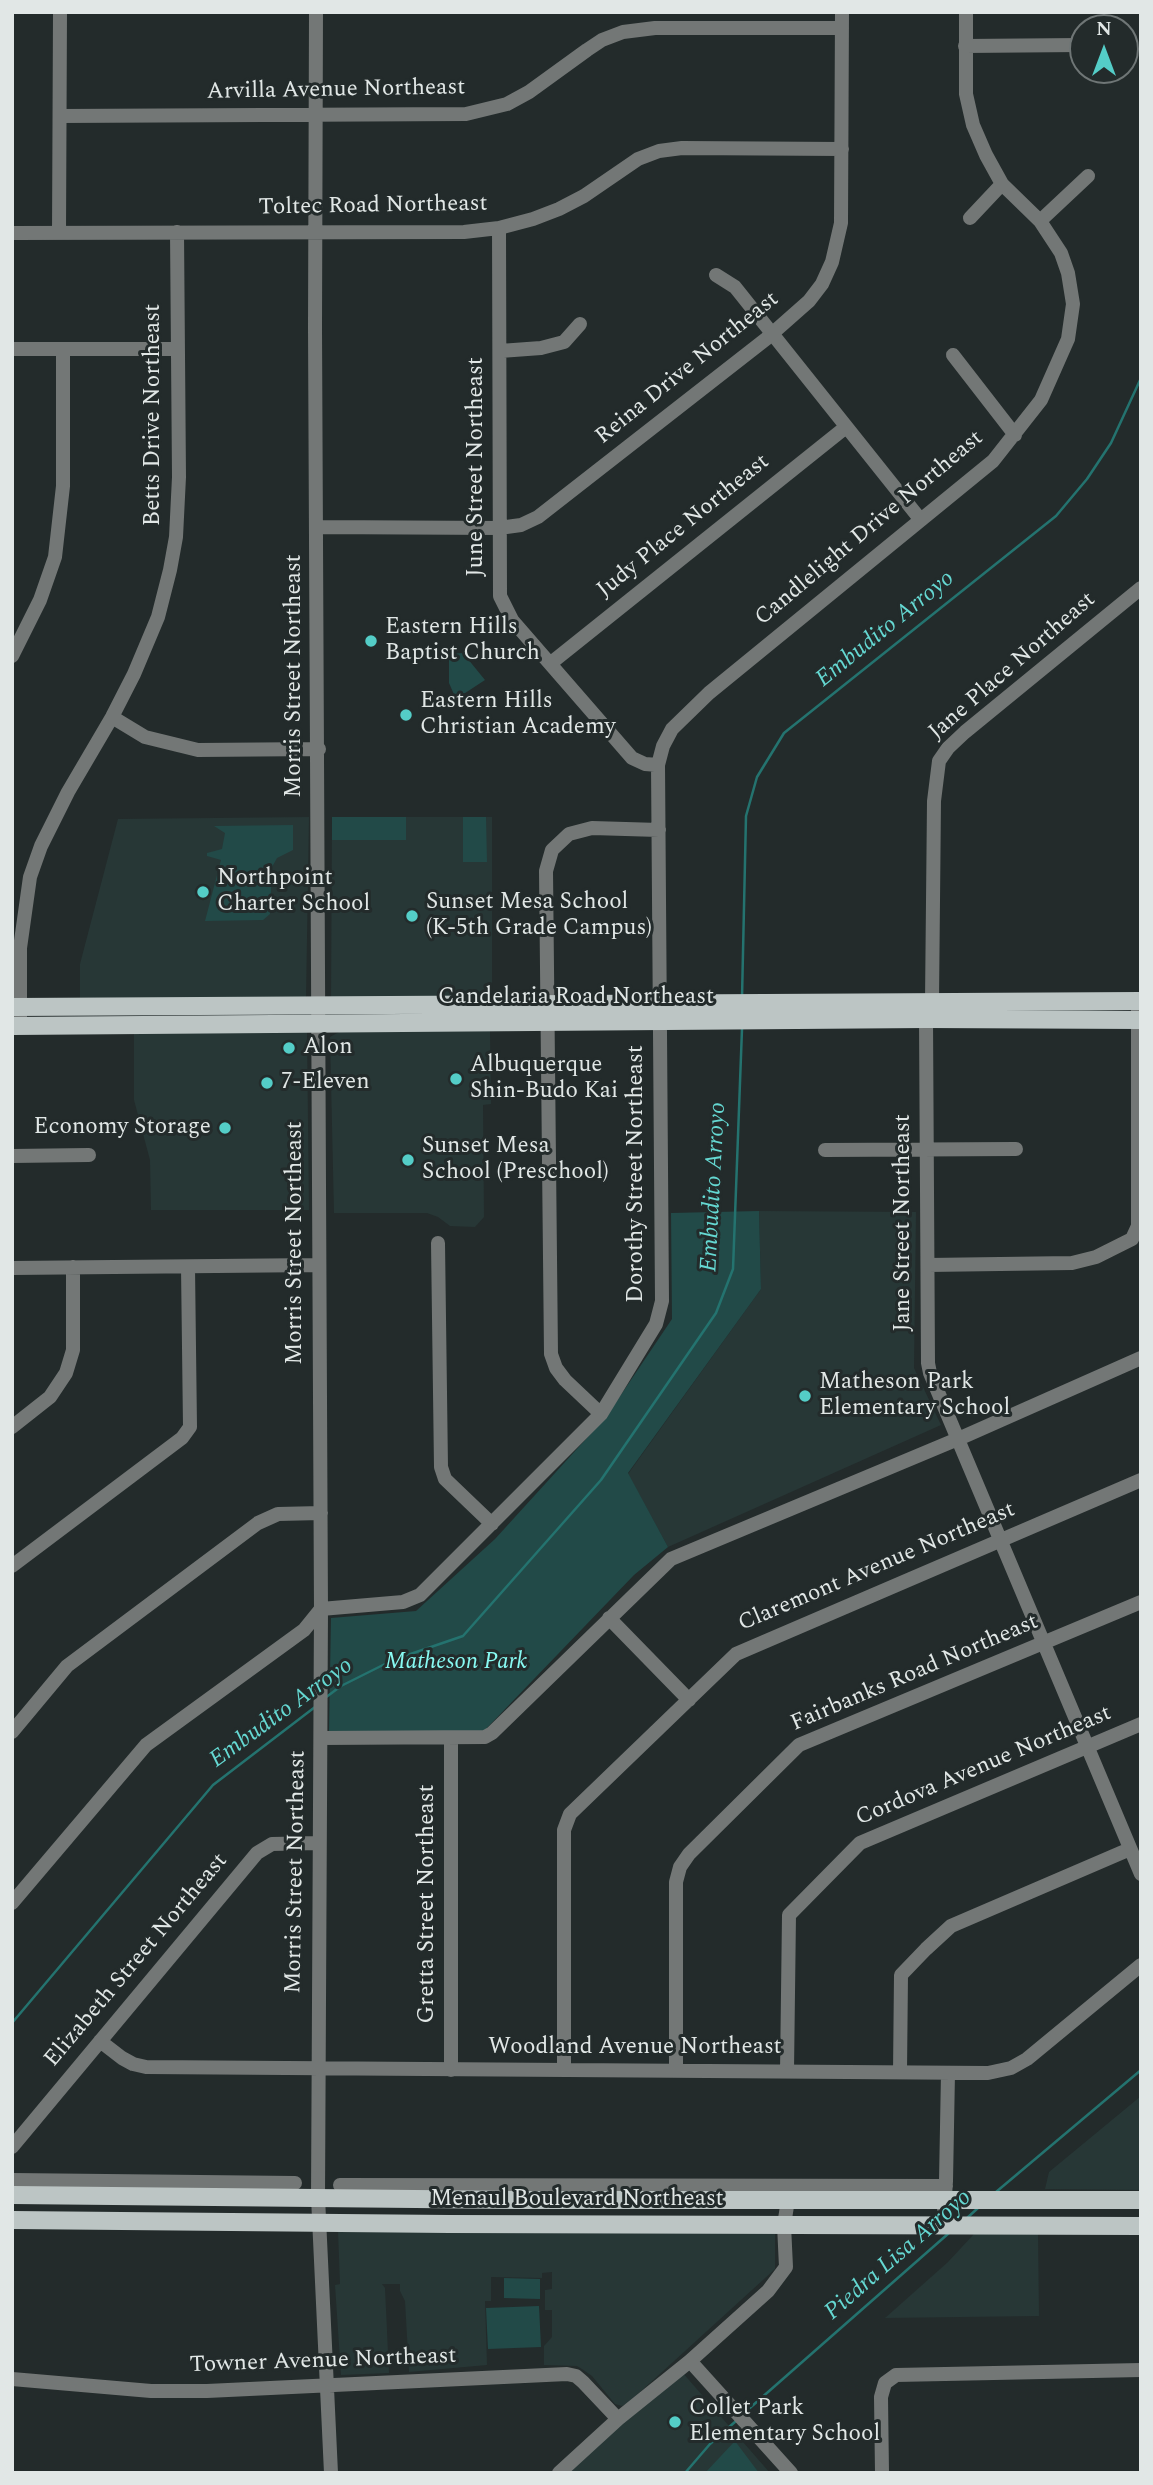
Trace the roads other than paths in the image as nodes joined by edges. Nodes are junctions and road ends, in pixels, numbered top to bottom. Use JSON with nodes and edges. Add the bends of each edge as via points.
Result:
{"nodes":[{"id":1,"x":60,"y":12,"type":"edge"},
{"id":2,"x":316,"y":12,"type":"edge"},
{"id":3,"x":842,"y":12,"type":"edge"},
{"id":4,"x":965,"y":12,"type":"edge"},
{"id":5,"x":842,"y":28,"type":"junction"},
{"id":6,"x":1069,"y":45,"type":"edge"},
{"id":7,"x":965,"y":46,"type":"junction"},
{"id":8,"x":60,"y":116,"type":"junction"},
{"id":9,"x":316,"y":116,"type":"junction"},
{"id":10,"x":842,"y":149,"type":"junction"},
{"id":11,"x":1087,"y":176,"type":"dead end"},
{"id":12,"x":1002,"y":184,"type":"junction"},
{"id":13,"x":970,"y":218,"type":"dead end"},
{"id":14,"x":1040,"y":221,"type":"junction"},
{"id":15,"x":499,"y":228,"type":"junction"},
{"id":16,"x":177,"y":232,"type":"junction"},
{"id":17,"x":12,"y":233,"type":"edge"},
{"id":18,"x":60,"y":233,"type":"junction"},
{"id":19,"x":316,"y":233,"type":"junction"},
{"id":20,"x":716,"y":275,"type":"dead end"},
{"id":21,"x":580,"y":324,"type":"dead end"},
{"id":22,"x":772,"y":334,"type":"junction"},
{"id":23,"x":12,"y":349,"type":"edge"},
{"id":24,"x":63,"y":349,"type":"junction"},
{"id":25,"x":177,"y":349,"type":"junction"},
{"id":26,"x":500,"y":351,"type":"junction"},
{"id":27,"x":953,"y":355,"type":"dead end"},
{"id":28,"x":846,"y":426,"type":"junction"},
{"id":29,"x":1015,"y":435,"type":"junction"},
{"id":30,"x":920,"y":519,"type":"junction"},
{"id":31,"x":316,"y":527,"type":"junction"},
{"id":32,"x":499,"y":528,"type":"junction"},
{"id":33,"x":1141,"y":588,"type":"edge"},
{"id":34,"x":12,"y":656,"type":"edge"},
{"id":35,"x":551,"y":663,"type":"junction"},
{"id":36,"x":112,"y":717,"type":"junction"},
{"id":37,"x":319,"y":749,"type":"junction"},
{"id":38,"x":658,"y":765,"type":"junction"},
{"id":39,"x":659,"y":830,"type":"junction"},
{"id":40,"x":932,"y":1001,"type":"junction"},
{"id":41,"x":1139,"y":1001,"type":"edge"},
{"id":42,"x":660,"y":1002,"type":"junction"},
{"id":43,"x":547,"y":1004,"type":"junction"},
{"id":44,"x":317,"y":1006,"type":"junction"},
{"id":45,"x":16,"y":1007,"type":"edge"},
{"id":46,"x":926,"y":1019,"type":"junction"},
{"id":47,"x":1140,"y":1020,"type":"edge"},
{"id":48,"x":660,"y":1022,"type":"junction"},
{"id":49,"x":549,"y":1023,"type":"junction"},
{"id":50,"x":319,"y":1024,"type":"junction"},
{"id":51,"x":16,"y":1026,"type":"edge"},
{"id":52,"x":1016,"y":1149,"type":"dead end"},
{"id":53,"x":825,"y":1150,"type":"dead end"},
{"id":54,"x":926,"y":1150,"type":"junction"},
{"id":55,"x":89,"y":1155,"type":"dead end"},
{"id":56,"x":12,"y":1156,"type":"edge"},
{"id":57,"x":438,"y":1243,"type":"dead end"},
{"id":58,"x":318,"y":1265,"type":"junction"},
{"id":59,"x":928,"y":1265,"type":"junction"},
{"id":60,"x":73,"y":1267,"type":"junction"},
{"id":61,"x":188,"y":1267,"type":"junction"},
{"id":62,"x":12,"y":1268,"type":"edge"},
{"id":63,"x":1141,"y":1358,"type":"edge"},
{"id":64,"x":601,"y":1414,"type":"junction"},
{"id":65,"x":12,"y":1427,"type":"edge"},
{"id":66,"x":957,"y":1439,"type":"junction"},
{"id":67,"x":1141,"y":1480,"type":"edge"},
{"id":68,"x":321,"y":1513,"type":"junction"},
{"id":69,"x":492,"y":1524,"type":"junction"},
{"id":70,"x":999,"y":1540,"type":"junction"},
{"id":71,"x":12,"y":1566,"type":"edge"},
{"id":72,"x":1141,"y":1602,"type":"edge"},
{"id":73,"x":321,"y":1609,"type":"junction"},
{"id":74,"x":609,"y":1618,"type":"junction"},
{"id":75,"x":1043,"y":1644,"type":"junction"},
{"id":76,"x":688,"y":1700,"type":"junction"},
{"id":77,"x":1141,"y":1724,"type":"edge"},
{"id":78,"x":12,"y":1732,"type":"edge"},
{"id":79,"x":321,"y":1738,"type":"junction"},
{"id":80,"x":451,"y":1738,"type":"junction"},
{"id":81,"x":1086,"y":1748,"type":"junction"},
{"id":82,"x":319,"y":1843,"type":"junction"},
{"id":83,"x":1130,"y":1849,"type":"junction"},
{"id":84,"x":1141,"y":1874,"type":"edge"},
{"id":85,"x":12,"y":1903,"type":"edge"},
{"id":86,"x":1141,"y":1965,"type":"edge"},
{"id":87,"x":100,"y":2041,"type":"junction"},
{"id":88,"x":318,"y":2069,"type":"junction"},
{"id":89,"x":452,"y":2070,"type":"junction"},
{"id":90,"x":564,"y":2070,"type":"junction"},
{"id":91,"x":676,"y":2071,"type":"junction"},
{"id":92,"x":787,"y":2071,"type":"junction"},
{"id":93,"x":900,"y":2072,"type":"junction"},
{"id":94,"x":948,"y":2073,"type":"junction"},
{"id":95,"x":12,"y":2147,"type":"edge"},
{"id":96,"x":12,"y":2180,"type":"edge"},
{"id":97,"x":295,"y":2183,"type":"dead end"},
{"id":98,"x":340,"y":2185,"type":"dead end"},
{"id":99,"x":179,"y":2190,"type":"junction"},
{"id":100,"x":517,"y":2193,"type":"junction"},
{"id":101,"x":945,"y":2193,"type":"junction"},
{"id":102,"x":12,"y":2195,"type":"edge"},
{"id":103,"x":318,"y":2197,"type":"junction"},
{"id":104,"x":788,"y":2200,"type":"junction"},
{"id":105,"x":1141,"y":2200,"type":"edge"},
{"id":106,"x":12,"y":2220,"type":"edge"},
{"id":107,"x":178,"y":2221,"type":"junction"},
{"id":108,"x":320,"y":2222,"type":"junction"},
{"id":109,"x":516,"y":2224,"type":"junction"},
{"id":110,"x":784,"y":2225,"type":"junction"},
{"id":111,"x":943,"y":2226,"type":"junction"},
{"id":112,"x":1141,"y":2226,"type":"edge"},
{"id":113,"x":690,"y":2361,"type":"junction"},
{"id":114,"x":1141,"y":2370,"type":"edge"},
{"id":115,"x":12,"y":2378,"type":"edge"},
{"id":116,"x":326,"y":2385,"type":"junction"},
{"id":117,"x":618,"y":2419,"type":"junction"},
{"id":118,"x":331,"y":2473,"type":"edge"},
{"id":119,"x":559,"y":2473,"type":"edge"},
{"id":120,"x":791,"y":2473,"type":"edge"},
{"id":121,"x":882,"y":2473,"type":"edge"}],
"edges":[{"from":1,"to":8,"type":"street"},
{"from":2,"to":9,"type":"street","name":"Morris Street Northeast"},
{"from":3,"to":5,"type":"street","name":"Reina Drive Northeast"},
{"from":4,"to":7,"type":"street","name":"Candlelight Drive Northeast"},
{"from":5,"to":9,"type":"street","name":"Arvilla Avenue Northeast","via":[[642,28],[602,40],[507,104],[446,116]]},
{"from":5,"to":10,"type":"street","name":"Reina Drive Northeast"},
{"from":6,"to":7,"type":"street"},
{"from":7,"to":12,"type":"street","name":"Candlelight Drive Northeast","via":[[966,94],[973,125]]},
{"from":8,"to":9,"type":"street","name":"Arvilla Avenue Northeast"},
{"from":8,"to":18,"type":"street"},
{"from":9,"to":19,"type":"street","name":"Morris Street Northeast"},
{"from":10,"to":15,"type":"street","name":"Toltec Road Northeast","via":[[659,151],[638,159],[559,209]]},
{"from":10,"to":22,"type":"street","name":"Reina Drive Northeast","via":[[841,223],[832,262],[809,301]]},
{"from":11,"to":14,"type":"street"},
{"from":12,"to":13,"type":"street"},
{"from":12,"to":14,"type":"street","name":"Candlelight Drive Northeast"},
{"from":14,"to":29,"type":"street","name":"Candlelight Drive Northeast","via":[[1061,253],[1072,294],[1072,321],[1041,401]]},
{"from":15,"to":19,"type":"street","name":"Toltec Road Northeast"},
{"from":15,"to":26,"type":"street","name":"June Street Northeast"},
{"from":16,"to":18,"type":"street","name":"Toltec Road Northeast"},
{"from":16,"to":19,"type":"street","name":"Toltec Road Northeast"},
{"from":16,"to":25,"type":"street","name":"Betts Drive Northeast"},
{"from":17,"to":18,"type":"street","name":"Toltec Road Northeast"},
{"from":19,"to":31,"type":"street","name":"Morris Street Northeast"},
{"from":20,"to":22,"type":"street","via":[[735,287]]},
{"from":21,"to":26,"type":"street","via":[[564,342]]},
{"from":22,"to":28,"type":"street"},
{"from":22,"to":32,"type":"street","name":"Reina Drive Northeast","via":[[538,517]]},
{"from":23,"to":24,"type":"street"},
{"from":24,"to":25,"type":"street"},
{"from":24,"to":34,"type":"street","via":[[62,486],[55,557]]},
{"from":25,"to":36,"type":"street","name":"Betts Drive Northeast","via":[[179,477],[173,554],[158,617]]},
{"from":26,"to":32,"type":"street","name":"June Street Northeast"},
{"from":27,"to":29,"type":"street"},
{"from":28,"to":30,"type":"street"},
{"from":28,"to":35,"type":"street","name":"Judy Place Northeast"},
{"from":29,"to":30,"type":"street","name":"Candlelight Drive Northeast","via":[[993,461]]},
{"from":30,"to":38,"type":"street","name":"Candlelight Drive Northeast","via":[[709,693],[672,729]]},
{"from":31,"to":32,"type":"street","name":"Reina Drive Northeast"},
{"from":31,"to":37,"type":"street","name":"Morris Street Northeast"},
{"from":32,"to":35,"type":"street","name":"June Street Northeast","via":[[499,584],[504,606]]},
{"from":33,"to":40,"type":"street","name":"Jane Place Northeast","via":[[965,732],[939,761],[934,801]]},
{"from":35,"to":38,"type":"street","name":"June Street Northeast","via":[[632,758]]},
{"from":36,"to":37,"type":"street","via":[[145,737],[198,750]]},
{"from":36,"to":45,"type":"street","name":"Betts Drive Northeast","via":[[68,792],[30,877]]},
{"from":37,"to":44,"type":"street","name":"Morris Street Northeast"},
{"from":38,"to":39,"type":"street","name":"Candlelight Drive Northeast"},
{"from":39,"to":42,"type":"street","name":"Candlelight Drive Northeast"},
{"from":39,"to":43,"type":"street","via":[[581,829],[552,850],[546,871]]},
{"from":40,"to":41,"type":"main road","name":"Candelaria Road Northeast"},
{"from":40,"to":42,"type":"main road","name":"Candelaria Road Northeast"},
{"from":40,"to":46,"type":"street","name":"Jane Street Northeast"},
{"from":41,"to":47,"type":"street"},
{"from":42,"to":43,"type":"main road","name":"Candelaria Road Northeast"},
{"from":42,"to":48,"type":"street","name":"Dorothy Street Northeast"},
{"from":43,"to":44,"type":"main road","name":"Candelaria Road Northeast"},
{"from":43,"to":49,"type":"street"},
{"from":44,"to":45,"type":"main road","name":"Candelaria Road Northeast"},
{"from":44,"to":50,"type":"street","name":"Morris Street Northeast"},
{"from":45,"to":51,"type":"street","name":"Betts Drive Northeast"},
{"from":46,"to":47,"type":"main road","name":"Candelaria Road Northeast"},
{"from":46,"to":48,"type":"main road","name":"Candelaria Road Northeast"},
{"from":46,"to":54,"type":"street","name":"Jane Street Northeast"},
{"from":47,"to":59,"type":"street","via":[[1138,1226],[1132,1239],[1072,1264]]},
{"from":48,"to":49,"type":"main road","name":"Candelaria Road Northeast"},
{"from":48,"to":64,"type":"street","name":"Dorothy Street Northeast","via":[[662,1301],[656,1324]]},
{"from":49,"to":50,"type":"main road","name":"Candelaria Road Northeast"},
{"from":49,"to":64,"type":"street","via":[[551,1354],[565,1380]]},
{"from":50,"to":51,"type":"main road","name":"Candelaria Road Northeast"},
{"from":50,"to":58,"type":"street","name":"Morris Street Northeast"},
{"from":52,"to":54,"type":"street"},
{"from":53,"to":54,"type":"street"},
{"from":54,"to":59,"type":"street","name":"Jane Street Northeast"},
{"from":55,"to":56,"type":"street"},
{"from":57,"to":69,"type":"street","via":[[441,1467],[445,1479]]},
{"from":58,"to":61,"type":"street"},
{"from":58,"to":68,"type":"street","name":"Morris Street Northeast"},
{"from":59,"to":66,"type":"street","name":"Jane Street Northeast","via":[[928,1363]]},
{"from":60,"to":61,"type":"street"},
{"from":60,"to":62,"type":"street"},
{"from":60,"to":65,"type":"street","via":[[74,1350],[66,1373],[50,1397]]},
{"from":61,"to":71,"type":"street","via":[[190,1427],[182,1438]]},
{"from":63,"to":66,"type":"street"},
{"from":64,"to":69,"type":"street","name":"Dorothy Street Northeast"},
{"from":66,"to":70,"type":"street","name":"Jane Street Northeast"},
{"from":66,"to":74,"type":"street","via":[[671,1559]]},
{"from":67,"to":70,"type":"street","name":"Claremont Avenue Northeast"},
{"from":68,"to":73,"type":"street","name":"Morris Street Northeast"},
{"from":68,"to":78,"type":"street","via":[[278,1514],[258,1523],[67,1666]]},
{"from":69,"to":73,"type":"street","name":"Dorothy Street Northeast","via":[[420,1595],[393,1604]]},
{"from":70,"to":75,"type":"street","name":"Jane Street Northeast"},
{"from":70,"to":76,"type":"street","name":"Claremont Avenue Northeast","via":[[736,1654]]},
{"from":72,"to":75,"type":"street","name":"Fairbanks Road Northeast"},
{"from":73,"to":79,"type":"street","name":"Morris Street Northeast"},
{"from":73,"to":85,"type":"street","via":[[304,1630],[146,1745]]},
{"from":74,"to":76,"type":"street"},
{"from":74,"to":80,"type":"street","via":[[492,1733]]},
{"from":75,"to":81,"type":"street","name":"Jane Street Northeast"},
{"from":75,"to":91,"type":"street","name":"Fairbanks Road Northeast","via":[[799,1745],[689,1854],[676,1882]]},
{"from":76,"to":90,"type":"street","name":"Claremont Avenue Northeast","via":[[566,1822]]},
{"from":77,"to":81,"type":"street","name":"Cordova Avenue Northeast"},
{"from":79,"to":80,"type":"street"},
{"from":79,"to":82,"type":"street","name":"Morris Street Northeast"},
{"from":80,"to":89,"type":"street","name":"Gretta Street Northeast"},
{"from":81,"to":83,"type":"street","name":"Jane Street Northeast"},
{"from":81,"to":92,"type":"street","name":"Cordova Avenue Northeast","via":[[860,1843],[789,1915]]},
{"from":82,"to":87,"type":"street","name":"Elizabeth Street Northeast","via":[[272,1844],[257,1853]]},
{"from":82,"to":88,"type":"street","name":"Morris Street Northeast"},
{"from":83,"to":84,"type":"street","name":"Jane Street Northeast"},
{"from":83,"to":93,"type":"street","via":[[951,1926],[901,1975]]},
{"from":86,"to":94,"type":"street","name":"Woodland Avenue Northeast","via":[[1011,2068]]},
{"from":87,"to":88,"type":"street","name":"Woodland Avenue Northeast","via":[[133,2064],[146,2067]]},
{"from":87,"to":95,"type":"street","name":"Elizabeth Street Northeast"},
{"from":88,"to":89,"type":"street","name":"Woodland Avenue Northeast"},
{"from":88,"to":103,"type":"street","name":"Morris Street Northeast"},
{"from":89,"to":90,"type":"street","name":"Woodland Avenue Northeast"},
{"from":90,"to":91,"type":"street","name":"Woodland Avenue Northeast"},
{"from":91,"to":92,"type":"street","name":"Woodland Avenue Northeast"},
{"from":92,"to":93,"type":"street","name":"Woodland Avenue Northeast"},
{"from":93,"to":94,"type":"street","name":"Woodland Avenue Northeast"},
{"from":94,"to":101,"type":"street"},
{"from":96,"to":99,"type":"street"},
{"from":97,"to":99,"type":"street"},
{"from":98,"to":100,"type":"street"},
{"from":99,"to":102,"type":"main road","name":"Menaul Boulevard Northeast"},
{"from":99,"to":103,"type":"main road","name":"Menaul Boulevard Northeast"},
{"from":99,"to":107,"type":"street"},
{"from":100,"to":101,"type":"street"},
{"from":100,"to":103,"type":"main road","name":"Menaul Boulevard Northeast"},
{"from":100,"to":104,"type":"main road","name":"Menaul Boulevard Northeast"},
{"from":100,"to":109,"type":"street"},
{"from":101,"to":104,"type":"main road","name":"Menaul Boulevard Northeast"},
{"from":101,"to":105,"type":"main road","name":"Menaul Boulevard Northeast","via":[[964,2200]]},
{"from":101,"to":111,"type":"street"},
{"from":103,"to":108,"type":"street","name":"Morris Street Northeast"},
{"from":104,"to":110,"type":"street"},
{"from":106,"to":107,"type":"main road","name":"Menaul Boulevard Northeast"},
{"from":107,"to":108,"type":"main road","name":"Menaul Boulevard Northeast"},
{"from":108,"to":109,"type":"main road","name":"Menaul Boulevard Northeast"},
{"from":108,"to":116,"type":"street","name":"Morris Street Northeast"},
{"from":109,"to":110,"type":"main road","name":"Menaul Boulevard Northeast"},
{"from":110,"to":111,"type":"main road","name":"Menaul Boulevard Northeast"},
{"from":110,"to":113,"type":"street","via":[[786,2267],[768,2291]]},
{"from":111,"to":112,"type":"main road","name":"Menaul Boulevard Northeast"},
{"from":113,"to":117,"type":"street"},
{"from":113,"to":120,"type":"street"},
{"from":114,"to":121,"type":"street","via":[[896,2375],[885,2383],[881,2397]]},
{"from":115,"to":116,"type":"street","name":"Towner Avenue Northeast","via":[[150,2391]]},
{"from":116,"to":117,"type":"street","name":"Towner Avenue Northeast","via":[[567,2374],[583,2382]]},
{"from":116,"to":118,"type":"street","name":"Morris Street Northeast"},
{"from":117,"to":119,"type":"street"}]}
